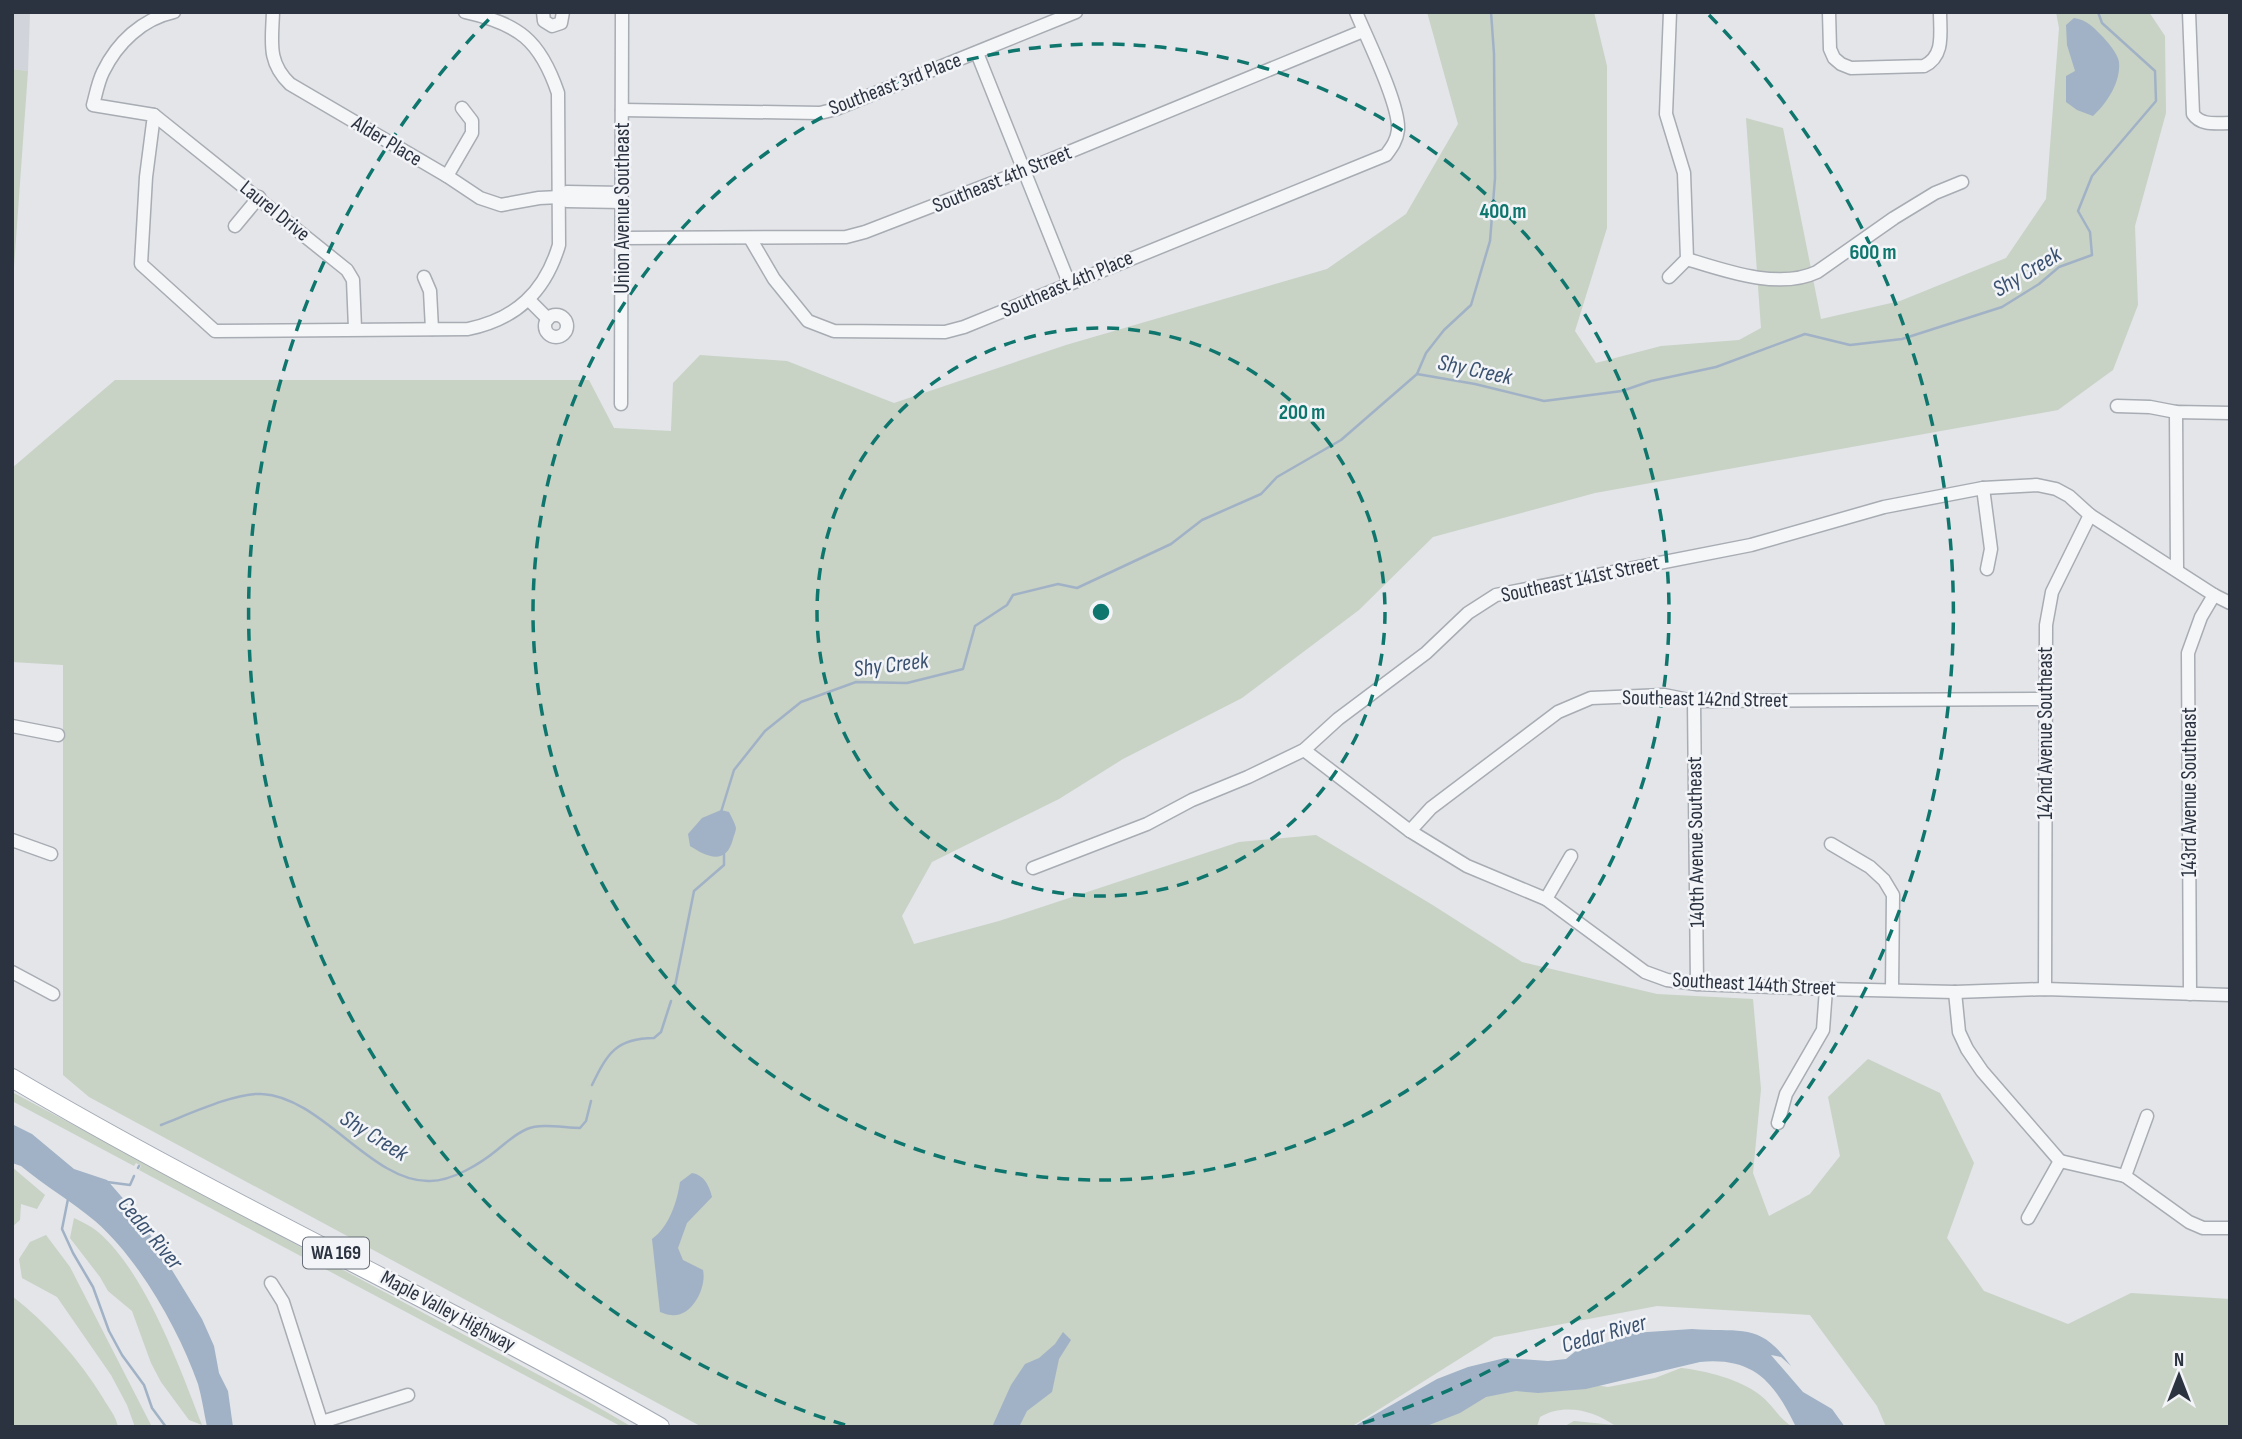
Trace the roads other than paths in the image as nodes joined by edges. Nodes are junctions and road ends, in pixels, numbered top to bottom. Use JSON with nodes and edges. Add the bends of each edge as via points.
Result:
{"nodes":[{"id":1,"x":174,"y":12,"type":"edge"},
{"id":2,"x":273,"y":12,"type":"edge"},
{"id":3,"x":464,"y":12,"type":"edge"},
{"id":4,"x":563,"y":12,"type":"edge"},
{"id":5,"x":622,"y":12,"type":"edge"},
{"id":6,"x":1076,"y":12,"type":"edge"},
{"id":7,"x":1356,"y":12,"type":"edge"},
{"id":8,"x":1670,"y":12,"type":"edge"},
{"id":9,"x":1829,"y":12,"type":"edge"},
{"id":10,"x":1940,"y":12,"type":"edge"},
{"id":11,"x":2189,"y":12,"type":"edge"},
{"id":12,"x":545,"y":18,"type":"edge"},
{"id":13,"x":1363,"y":31,"type":"junction"},
{"id":14,"x":528,"y":38,"type":"junction"},
{"id":15,"x":977,"y":53,"type":"junction"},
{"id":16,"x":462,"y":108,"type":"dead end"},
{"id":17,"x":622,"y":110,"type":"junction"},
{"id":18,"x":154,"y":115,"type":"junction"},
{"id":19,"x":2230,"y":123,"type":"edge"},
{"id":20,"x":1023,"y":172,"type":"junction"},
{"id":21,"x":447,"y":176,"type":"junction"},
{"id":22,"x":1962,"y":182,"type":"dead end"},
{"id":23,"x":259,"y":197,"type":"junction"},
{"id":24,"x":560,"y":197,"type":"junction"},
{"id":25,"x":622,"y":198,"type":"junction"},
{"id":26,"x":235,"y":226,"type":"dead end"},
{"id":27,"x":622,"y":238,"type":"junction"},
{"id":28,"x":750,"y":238,"type":"junction"},
{"id":29,"x":1687,"y":259,"type":"junction"},
{"id":30,"x":424,"y":277,"type":"dead end"},
{"id":31,"x":1669,"y":277,"type":"dead end"},
{"id":32,"x":1069,"y":283,"type":"junction"},
{"id":33,"x":529,"y":300,"type":"junction"},
{"id":34,"x":548,"y":318,"type":"dead end"},
{"id":35,"x":355,"y":328,"type":"junction"},
{"id":36,"x":432,"y":329,"type":"junction"},
{"id":37,"x":621,"y":404,"type":"dead end"},
{"id":38,"x":2117,"y":406,"type":"dead end"},
{"id":39,"x":2176,"y":412,"type":"junction"},
{"id":40,"x":2230,"y":413,"type":"edge"},
{"id":41,"x":1983,"y":488,"type":"junction"},
{"id":42,"x":2090,"y":515,"type":"junction"},
{"id":43,"x":1987,"y":569,"type":"dead end"},
{"id":44,"x":2176,"y":569,"type":"junction"},
{"id":45,"x":2214,"y":595,"type":"junction"},
{"id":46,"x":2230,"y":603,"type":"edge"},
{"id":47,"x":2045,"y":699,"type":"junction"},
{"id":48,"x":1694,"y":701,"type":"junction"},
{"id":49,"x":12,"y":726,"type":"edge"},
{"id":50,"x":58,"y":735,"type":"dead end"},
{"id":51,"x":1304,"y":750,"type":"junction"},
{"id":52,"x":1410,"y":831,"type":"junction"},
{"id":53,"x":12,"y":840,"type":"edge"},
{"id":54,"x":1831,"y":844,"type":"dead end"},
{"id":55,"x":51,"y":853,"type":"dead end"},
{"id":56,"x":1571,"y":856,"type":"dead end"},
{"id":57,"x":1033,"y":868,"type":"dead end"},
{"id":58,"x":1546,"y":898,"type":"junction"},
{"id":59,"x":12,"y":972,"type":"edge"},
{"id":60,"x":1697,"y":984,"type":"junction"},
{"id":61,"x":1826,"y":989,"type":"junction"},
{"id":62,"x":1892,"y":989,"type":"junction"},
{"id":63,"x":2045,"y":989,"type":"junction"},
{"id":64,"x":1955,"y":992,"type":"junction"},
{"id":65,"x":53,"y":994,"type":"dead end"},
{"id":66,"x":2190,"y":994,"type":"junction"},
{"id":67,"x":2230,"y":995,"type":"edge"},
{"id":68,"x":12,"y":1078,"type":"edge"},
{"id":69,"x":2147,"y":1116,"type":"dead end"},
{"id":70,"x":1778,"y":1123,"type":"dead end"},
{"id":71,"x":2060,"y":1161,"type":"junction"},
{"id":72,"x":2125,"y":1176,"type":"junction"},
{"id":73,"x":2028,"y":1218,"type":"dead end"},
{"id":74,"x":2230,"y":1228,"type":"edge"},
{"id":75,"x":271,"y":1283,"type":"dead end"},
{"id":76,"x":408,"y":1395,"type":"dead end"},
{"id":77,"x":322,"y":1424,"type":"edge"},
{"id":78,"x":660,"y":1427,"type":"edge"}],
"edges":[{"from":1,"to":18,"type":"street","via":[[141,24],[119,48],[103,73],[93,105]]},
{"from":2,"to":21,"type":"street","name":"Alder Place","via":[[273,63],[290,84]]},
{"from":3,"to":14,"type":"street","via":[[486,17]]},
{"from":4,"to":12,"type":"street","via":[[559,25],[552,26]]},
{"from":5,"to":17,"type":"street","name":"Union Avenue Southeast"},
{"from":6,"to":15,"type":"street","name":"Southeast 3rd Place"},
{"from":7,"to":13,"type":"street"},
{"from":8,"to":29,"type":"street","via":[[1666,114],[1684,173]]},
{"from":9,"to":10,"type":"street","via":[[1829,49],[1834,58],[1851,68],[1933,62],[1940,49]]},
{"from":11,"to":19,"type":"street","via":[[2192,110],[2205,123]]},
{"from":12,"to":14,"type":"street"},
{"from":13,"to":20,"type":"street","name":"Southeast 4th Street"},
{"from":13,"to":32,"type":"street","name":"Southeast 4th Place","via":[[1397,112],[1398,130],[1386,155]]},
{"from":14,"to":24,"type":"street","via":[[558,93]]},
{"from":15,"to":17,"type":"street","name":"Southeast 3rd Place","via":[[820,113]]},
{"from":15,"to":20,"type":"street"},
{"from":16,"to":21,"type":"street","via":[[472,121],[472,133]]},
{"from":17,"to":25,"type":"street","name":"Union Avenue Southeast"},
{"from":18,"to":23,"type":"street","name":"Laurel Drive"},
{"from":18,"to":35,"type":"street","via":[[141,264],[215,331]]},
{"from":20,"to":28,"type":"street","name":"Southeast 4th Street","via":[[846,237]]},
{"from":20,"to":32,"type":"street"},
{"from":21,"to":24,"type":"street","name":"Alder Place","via":[[480,198],[501,205]]},
{"from":22,"to":29,"type":"street","via":[[1935,193],[1803,278],[1756,276]]},
{"from":23,"to":26,"type":"street"},
{"from":23,"to":35,"type":"street","name":"Laurel Drive","via":[[347,270],[353,280]]},
{"from":24,"to":25,"type":"street","name":"Alder Place","via":[[567,192]]},
{"from":24,"to":33,"type":"street","via":[[559,245],[553,265]]},
{"from":25,"to":27,"type":"street","name":"Union Avenue Southeast"},
{"from":27,"to":28,"type":"street","name":"Southeast 4th Street"},
{"from":27,"to":37,"type":"street","name":"Union Avenue Southeast"},
{"from":28,"to":32,"type":"street","name":"Southeast 4th Place","via":[[807,321],[834,331],[945,332]]},
{"from":29,"to":31,"type":"street"},
{"from":30,"to":36,"type":"street","via":[[430,291]]},
{"from":33,"to":34,"type":"street"},
{"from":33,"to":36,"type":"street","via":[[485,326]]},
{"from":35,"to":36,"type":"street"},
{"from":38,"to":39,"type":"street"},
{"from":39,"to":40,"type":"street"},
{"from":39,"to":44,"type":"street"},
{"from":41,"to":42,"type":"street","name":"Southeast 141st Street","via":[[2037,485],[2056,489]]},
{"from":41,"to":43,"type":"street","via":[[1991,550]]},
{"from":41,"to":51,"type":"street","name":"Southeast 141st Street","via":[[1884,507],[1751,545],[1496,595],[1468,613],[1426,653]]},
{"from":42,"to":44,"type":"street"},
{"from":42,"to":47,"type":"street","name":"142nd Avenue Southeast","via":[[2052,592],[2046,625]]},
{"from":44,"to":45,"type":"street"},
{"from":45,"to":46,"type":"street"},
{"from":45,"to":66,"type":"street","name":"143rd Avenue Southeast","via":[[2200,617],[2188,653]]},
{"from":47,"to":48,"type":"street","name":"Southeast 142nd Street"},
{"from":47,"to":63,"type":"street","name":"142nd Avenue Southeast"},
{"from":48,"to":52,"type":"street","name":"Southeast 142nd Street","via":[[1664,695],[1591,698],[1558,712],[1431,808]]},
{"from":48,"to":60,"type":"street","name":"140th Avenue Southeast"},
{"from":49,"to":50,"type":"street"},
{"from":51,"to":52,"type":"street","name":"Southeast 144th Street"},
{"from":51,"to":57,"type":"street","name":"Southeast 141st Street","via":[[1147,824]]},
{"from":52,"to":58,"type":"street","name":"Southeast 144th Street","via":[[1468,866]]},
{"from":53,"to":55,"type":"street"},
{"from":54,"to":62,"type":"street","via":[[1870,867],[1893,895]]},
{"from":56,"to":58,"type":"street"},
{"from":58,"to":60,"type":"street","name":"Southeast 144th Street","via":[[1645,972]]},
{"from":59,"to":65,"type":"street"},
{"from":60,"to":61,"type":"street","name":"Southeast 144th Street"},
{"from":61,"to":62,"type":"street","name":"Southeast 144th Street"},
{"from":61,"to":70,"type":"street","via":[[1823,1030],[1786,1094]]},
{"from":62,"to":64,"type":"street","name":"Southeast 144th Street"},
{"from":63,"to":64,"type":"street","name":"Southeast 144th Street"},
{"from":63,"to":66,"type":"street","name":"Southeast 144th Street"},
{"from":64,"to":71,"type":"street","via":[[1955,1013],[1967,1049]]},
{"from":66,"to":67,"type":"street","name":"Southeast 144th Street"},
{"from":68,"to":78,"type":"main road","name":"Maple Valley Highway","number":"WA 169"},
{"from":69,"to":72,"type":"street"},
{"from":71,"to":72,"type":"street"},
{"from":71,"to":73,"type":"street"},
{"from":72,"to":74,"type":"street","via":[[2189,1222],[2203,1228]]},
{"from":75,"to":77,"type":"street","via":[[283,1302]]},
{"from":76,"to":77,"type":"street"}]}
